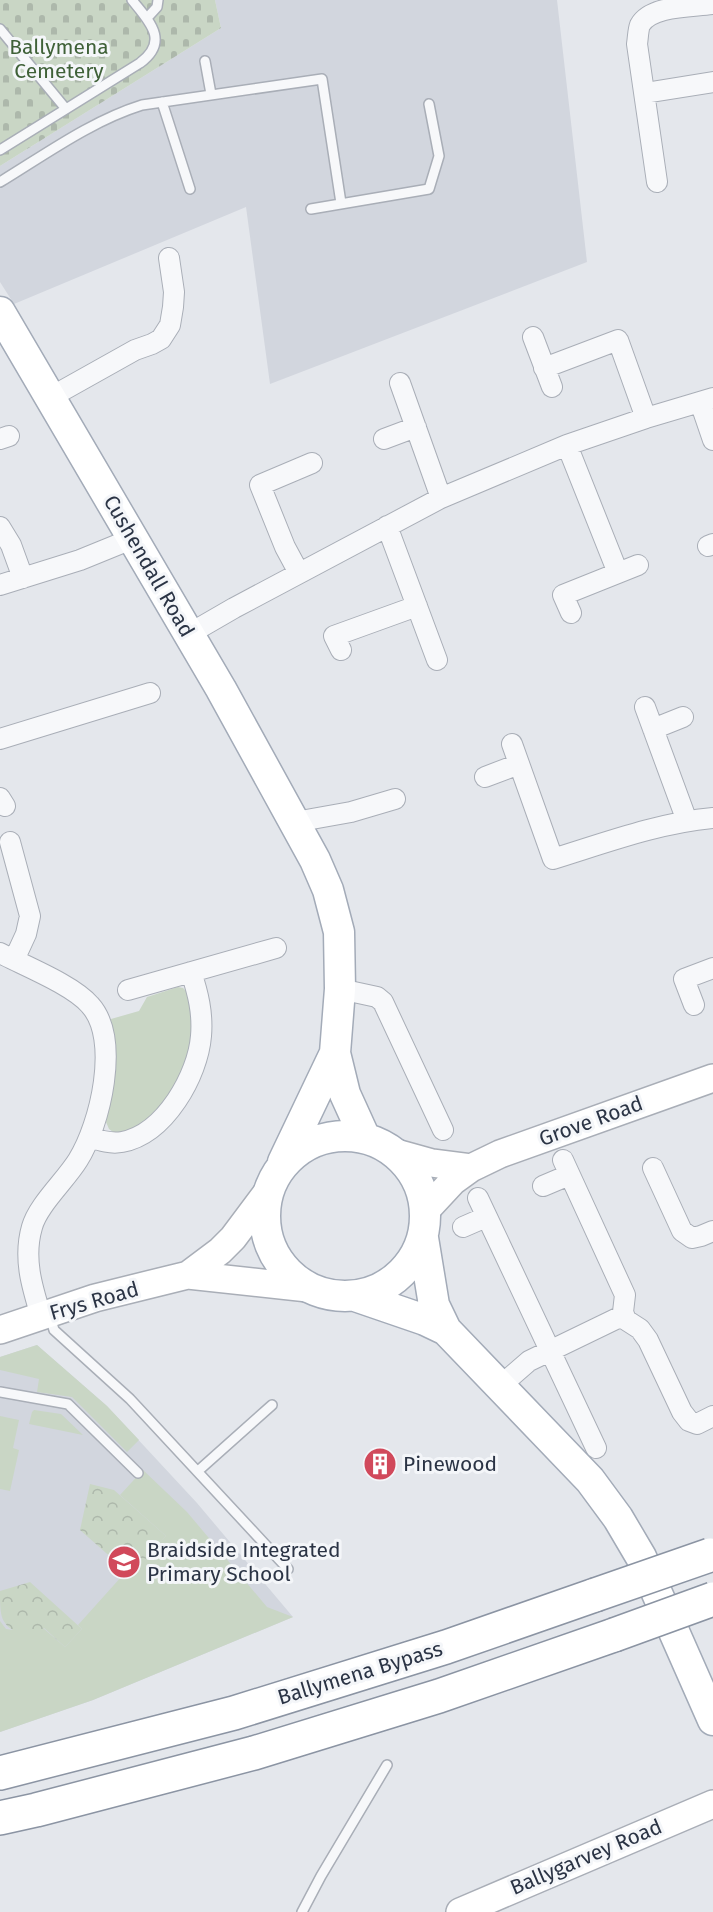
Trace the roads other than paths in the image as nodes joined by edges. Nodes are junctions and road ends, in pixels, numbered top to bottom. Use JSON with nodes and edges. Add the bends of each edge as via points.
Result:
{"nodes":[{"id":1,"x":132,"y":0,"type":"edge"},
{"id":2,"x":158,"y":0,"type":"edge"},
{"id":3,"x":713,"y":4,"type":"edge"},
{"id":4,"x":147,"y":18,"type":"junction"},
{"id":5,"x":0,"y":29,"type":"edge"},
{"id":6,"x":205,"y":61,"type":"dead end"},
{"id":7,"x":713,"y":81,"type":"edge"},
{"id":8,"x":645,"y":93,"type":"junction"},
{"id":9,"x":211,"y":94,"type":"junction"},
{"id":10,"x":162,"y":102,"type":"junction"},
{"id":11,"x":429,"y":104,"type":"dead end"},
{"id":12,"x":66,"y":109,"type":"junction"},
{"id":13,"x":0,"y":150,"type":"edge"},
{"id":14,"x":0,"y":182,"type":"edge"},
{"id":15,"x":657,"y":182,"type":"dead end"},
{"id":16,"x":190,"y":189,"type":"dead end"},
{"id":17,"x":341,"y":203,"type":"junction"},
{"id":18,"x":310,"y":209,"type":"dead end"},
{"id":19,"x":169,"y":258,"type":"dead end"},
{"id":20,"x":0,"y":312,"type":"edge"},
{"id":21,"x":533,"y":337,"type":"dead end"},
{"id":22,"x":544,"y":368,"type":"junction"},
{"id":23,"x":400,"y":383,"type":"dead end"},
{"id":24,"x":552,"y":387,"type":"dead end"},
{"id":25,"x":51,"y":397,"type":"junction"},
{"id":26,"x":706,"y":400,"type":"edge"},
{"id":27,"x":646,"y":418,"type":"junction"},
{"id":28,"x":416,"y":427,"type":"junction"},
{"id":29,"x":384,"y":439,"type":"dead end"},
{"id":30,"x":713,"y":440,"type":"edge"},
{"id":31,"x":567,"y":445,"type":"junction"},
{"id":32,"x":312,"y":463,"type":"dead end"},
{"id":33,"x":441,"y":498,"type":"junction"},
{"id":34,"x":387,"y":526,"type":"junction"},
{"id":35,"x":0,"y":527,"type":"edge"},
{"id":36,"x":134,"y":538,"type":"junction"},
{"id":37,"x":638,"y":565,"type":"dead end"},
{"id":38,"x":299,"y":573,"type":"junction"},
{"id":39,"x":618,"y":573,"type":"junction"},
{"id":40,"x":23,"y":578,"type":"junction"},
{"id":41,"x":0,"y":585,"type":"edge"},
{"id":42,"x":417,"y":606,"type":"junction"},
{"id":43,"x":571,"y":613,"type":"dead end"},
{"id":44,"x":189,"y":634,"type":"junction"},
{"id":45,"x":341,"y":650,"type":"dead end"},
{"id":46,"x":437,"y":660,"type":"dead end"},
{"id":47,"x":150,"y":693,"type":"dead end"},
{"id":48,"x":645,"y":707,"type":"dead end"},
{"id":49,"x":683,"y":717,"type":"dead end"},
{"id":50,"x":652,"y":729,"type":"junction"},
{"id":51,"x":0,"y":739,"type":"edge"},
{"id":52,"x":512,"y":744,"type":"dead end"},
{"id":53,"x":519,"y":764,"type":"junction"},
{"id":54,"x":485,"y":777,"type":"dead end"},
{"id":55,"x":395,"y":798,"type":"dead end"},
{"id":56,"x":713,"y":818,"type":"edge"},
{"id":57,"x":687,"y":821,"type":"junction"},
{"id":58,"x":296,"y":822,"type":"junction"},
{"id":59,"x":10,"y":842,"type":"dead end"},
{"id":60,"x":276,"y":948,"type":"dead end"},
{"id":61,"x":7,"y":957,"type":"edge"},
{"id":62,"x":713,"y":968,"type":"edge"},
{"id":63,"x":191,"y":972,"type":"junction"},
{"id":64,"x":340,"y":989,"type":"junction"},
{"id":65,"x":128,"y":990,"type":"dead end"},
{"id":66,"x":694,"y":1005,"type":"dead end"},
{"id":67,"x":335,"y":1053,"type":"junction"},
{"id":68,"x":713,"y":1078,"type":"edge"},
{"id":69,"x":443,"y":1130,"type":"dead end"},
{"id":70,"x":90,"y":1137,"type":"junction"},
{"id":71,"x":365,"y":1138,"type":"junction"},
{"id":72,"x":396,"y":1153,"type":"junction"},
{"id":73,"x":471,"y":1168,"type":"junction"},
{"id":74,"x":653,"y":1168,"type":"dead end"},
{"id":75,"x":274,"y":1180,"type":"junction"},
{"id":76,"x":543,"y":1186,"type":"dead end"},
{"id":77,"x":478,"y":1198,"type":"dead end"},
{"id":78,"x":486,"y":1217,"type":"junction"},
{"id":79,"x":425,"y":1223,"type":"junction"},
{"id":80,"x":463,"y":1227,"type":"dead end"},
{"id":81,"x":713,"y":1231,"type":"edge"},
{"id":82,"x":188,"y":1275,"type":"junction"},
{"id":83,"x":308,"y":1288,"type":"junction"},
{"id":84,"x":355,"y":1296,"type":"junction"},
{"id":85,"x":45,"y":1315,"type":"junction"},
{"id":86,"x":624,"y":1315,"type":"junction"},
{"id":87,"x":0,"y":1330,"type":"edge"},
{"id":88,"x":447,"y":1330,"type":"junction"},
{"id":89,"x":549,"y":1350,"type":"junction"},
{"id":90,"x":499,"y":1387,"type":"junction"},
{"id":91,"x":0,"y":1392,"type":"edge"},
{"id":92,"x":272,"y":1406,"type":"dead end"},
{"id":93,"x":713,"y":1416,"type":"edge"},
{"id":94,"x":596,"y":1448,"type":"dead end"},
{"id":95,"x":198,"y":1471,"type":"junction"},
{"id":96,"x":138,"y":1473,"type":"dead end"},
{"id":97,"x":711,"y":1554,"type":"edge"},
{"id":98,"x":288,"y":1569,"type":"dead end"},
{"id":99,"x":713,"y":1599,"type":"edge"},
{"id":100,"x":713,"y":1720,"type":"edge"},
{"id":101,"x":387,"y":1765,"type":"dead end"},
{"id":102,"x":0,"y":1773,"type":"edge"},
{"id":103,"x":713,"y":1804,"type":"edge"},
{"id":104,"x":0,"y":1818,"type":"edge"},
{"id":105,"x":302,"y":1912,"type":"edge"},
{"id":106,"x":460,"y":1912,"type":"edge"}],
"edges":[{"from":1,"to":4,"type":"lane"},
{"from":2,"to":4,"type":"lane"},
{"from":3,"to":8,"type":"street","via":[[647,15],[639,26],[637,44]]},
{"from":4,"to":12,"type":"lane","via":[[155,39],[150,54]]},
{"from":5,"to":12,"type":"lane"},
{"from":6,"to":9,"type":"lane"},
{"from":7,"to":8,"type":"street"},
{"from":8,"to":15,"type":"street"},
{"from":9,"to":10,"type":"lane"},
{"from":9,"to":17,"type":"lane","via":[[322,79]]},
{"from":10,"to":14,"type":"lane","via":[[103,120]]},
{"from":10,"to":16,"type":"lane"},
{"from":11,"to":17,"type":"lane","via":[[439,156],[429,189]]},
{"from":12,"to":13,"type":"lane"},
{"from":17,"to":18,"type":"lane"},
{"from":19,"to":25,"type":"street","via":[[173,307],[170,325],[161,339]]},
{"from":20,"to":25,"type":"main road","name":"Cushendall Road"},
{"from":21,"to":22,"type":"street"},
{"from":22,"to":24,"type":"street"},
{"from":22,"to":27,"type":"street","via":[[618,340]]},
{"from":23,"to":28,"type":"street"},
{"from":25,"to":36,"type":"main road","name":"Cushendall Road"},
{"from":26,"to":27,"type":"street"},
{"from":26,"to":30,"type":"street"},
{"from":27,"to":31,"type":"street"},
{"from":28,"to":29,"type":"street"},
{"from":28,"to":33,"type":"street"},
{"from":31,"to":33,"type":"street"},
{"from":31,"to":39,"type":"street"},
{"from":32,"to":38,"type":"street","via":[[260,485]]},
{"from":33,"to":34,"type":"street"},
{"from":34,"to":38,"type":"street"},
{"from":34,"to":42,"type":"street"},
{"from":35,"to":40,"type":"street"},
{"from":36,"to":40,"type":"street"},
{"from":36,"to":44,"type":"main road","name":"Cushendall Road"},
{"from":37,"to":39,"type":"street"},
{"from":38,"to":44,"type":"street"},
{"from":39,"to":43,"type":"street","via":[[563,595]]},
{"from":40,"to":41,"type":"street"},
{"from":42,"to":45,"type":"street","via":[[334,636]]},
{"from":42,"to":46,"type":"street"},
{"from":44,"to":58,"type":"main road","name":"Cushendall Road"},
{"from":47,"to":51,"type":"street"},
{"from":48,"to":50,"type":"street"},
{"from":49,"to":50,"type":"street"},
{"from":50,"to":57,"type":"street"},
{"from":52,"to":53,"type":"street"},
{"from":53,"to":54,"type":"street"},
{"from":53,"to":57,"type":"street","via":[[553,859]]},
{"from":55,"to":58,"type":"street"},
{"from":56,"to":57,"type":"street"},
{"from":58,"to":64,"type":"main road","name":"Cushendall Road","via":[[328,890],[339,932]]},
{"from":59,"to":61,"type":"street","via":[[30,916],[27,934]]},
{"from":60,"to":63,"type":"street"},
{"from":61,"to":70,"type":"street","via":[[76,993],[92,1006],[99,1019],[104,1040],[104,1075],[101,1104]]},
{"from":62,"to":66,"type":"street","via":[[684,979]]},
{"from":63,"to":65,"type":"street"},
{"from":63,"to":70,"type":"street","via":[[200,1005],[201,1035],[193,1068],[178,1097],[159,1122],[137,1137],[113,1142]]},
{"from":64,"to":67,"type":"main road","name":"Cushendall Road"},
{"from":64,"to":69,"type":"street","via":[[383,1002]]},
{"from":67,"to":71,"type":"main road","name":"Cushendall Road","via":[[345,1094]]},
{"from":67,"to":75,"type":"main road","name":"Cushendall Road"},
{"from":68,"to":73,"type":"street","name":"Grove Road","via":[[500,1154]]},
{"from":70,"to":85,"type":"street","via":[[79,1160],[40,1210],[32,1227],[28,1265],[31,1284]]},
{"from":71,"to":72,"type":"main road"},
{"from":71,"to":75,"type":"main road","via":[[341,1135],[317,1140],[296,1152]]},
{"from":72,"to":73,"type":"street"},
{"from":72,"to":79,"type":"main road","via":[[421,1188]]},
{"from":73,"to":79,"type":"street","name":"Grove Road","via":[[453,1181]]},
{"from":74,"to":81,"type":"street","via":[[682,1231],[695,1238]]},
{"from":75,"to":82,"type":"street","name":"Frys Road","via":[[233,1238]]},
{"from":75,"to":83,"type":"main road","via":[[265,1212],[267,1235],[275,1257]]},
{"from":76,"to":86,"type":"street","via":[[566,1167],[625,1295]]},
{"from":77,"to":78,"type":"street"},
{"from":78,"to":80,"type":"street"},
{"from":78,"to":89,"type":"street"},
{"from":79,"to":84,"type":"main road","via":[[414,1259],[398,1277],[378,1290]]},
{"from":79,"to":88,"type":"main road","via":[[434,1305]]},
{"from":82,"to":83,"type":"street","name":"Frys Road"},
{"from":82,"to":85,"type":"street","name":"Frys Road"},
{"from":83,"to":84,"type":"main road","via":[[331,1296]]},
{"from":84,"to":88,"type":"main road"},
{"from":85,"to":87,"type":"street","name":"Frys Road"},
{"from":85,"to":95,"type":"lane","via":[[54,1330],[130,1399]]},
{"from":86,"to":89,"type":"street"},
{"from":86,"to":93,"type":"street","via":[[648,1340],[689,1421],[697,1424]]},
{"from":88,"to":90,"type":"main road"},
{"from":89,"to":90,"type":"street","via":[[529,1361]]},
{"from":89,"to":94,"type":"street"},
{"from":90,"to":100,"type":"main road","via":[[590,1480],[618,1518],[641,1557]]},
{"from":91,"to":96,"type":"lane","via":[[68,1404]]},
{"from":92,"to":95,"type":"lane"},
{"from":95,"to":98,"type":"lane"},
{"from":97,"to":102,"type":"highway","name":"Ballymena Bypass","bridge":true,"via":[[446,1647],[234,1713]]},
{"from":99,"to":104,"type":"highway","name":"Ballymena Bypass","bridge":true,"via":[[439,1696],[254,1754]]},
{"from":101,"to":105,"type":"lane"},
{"from":103,"to":106,"type":"street","name":"Ballygarvey Road"}]}
